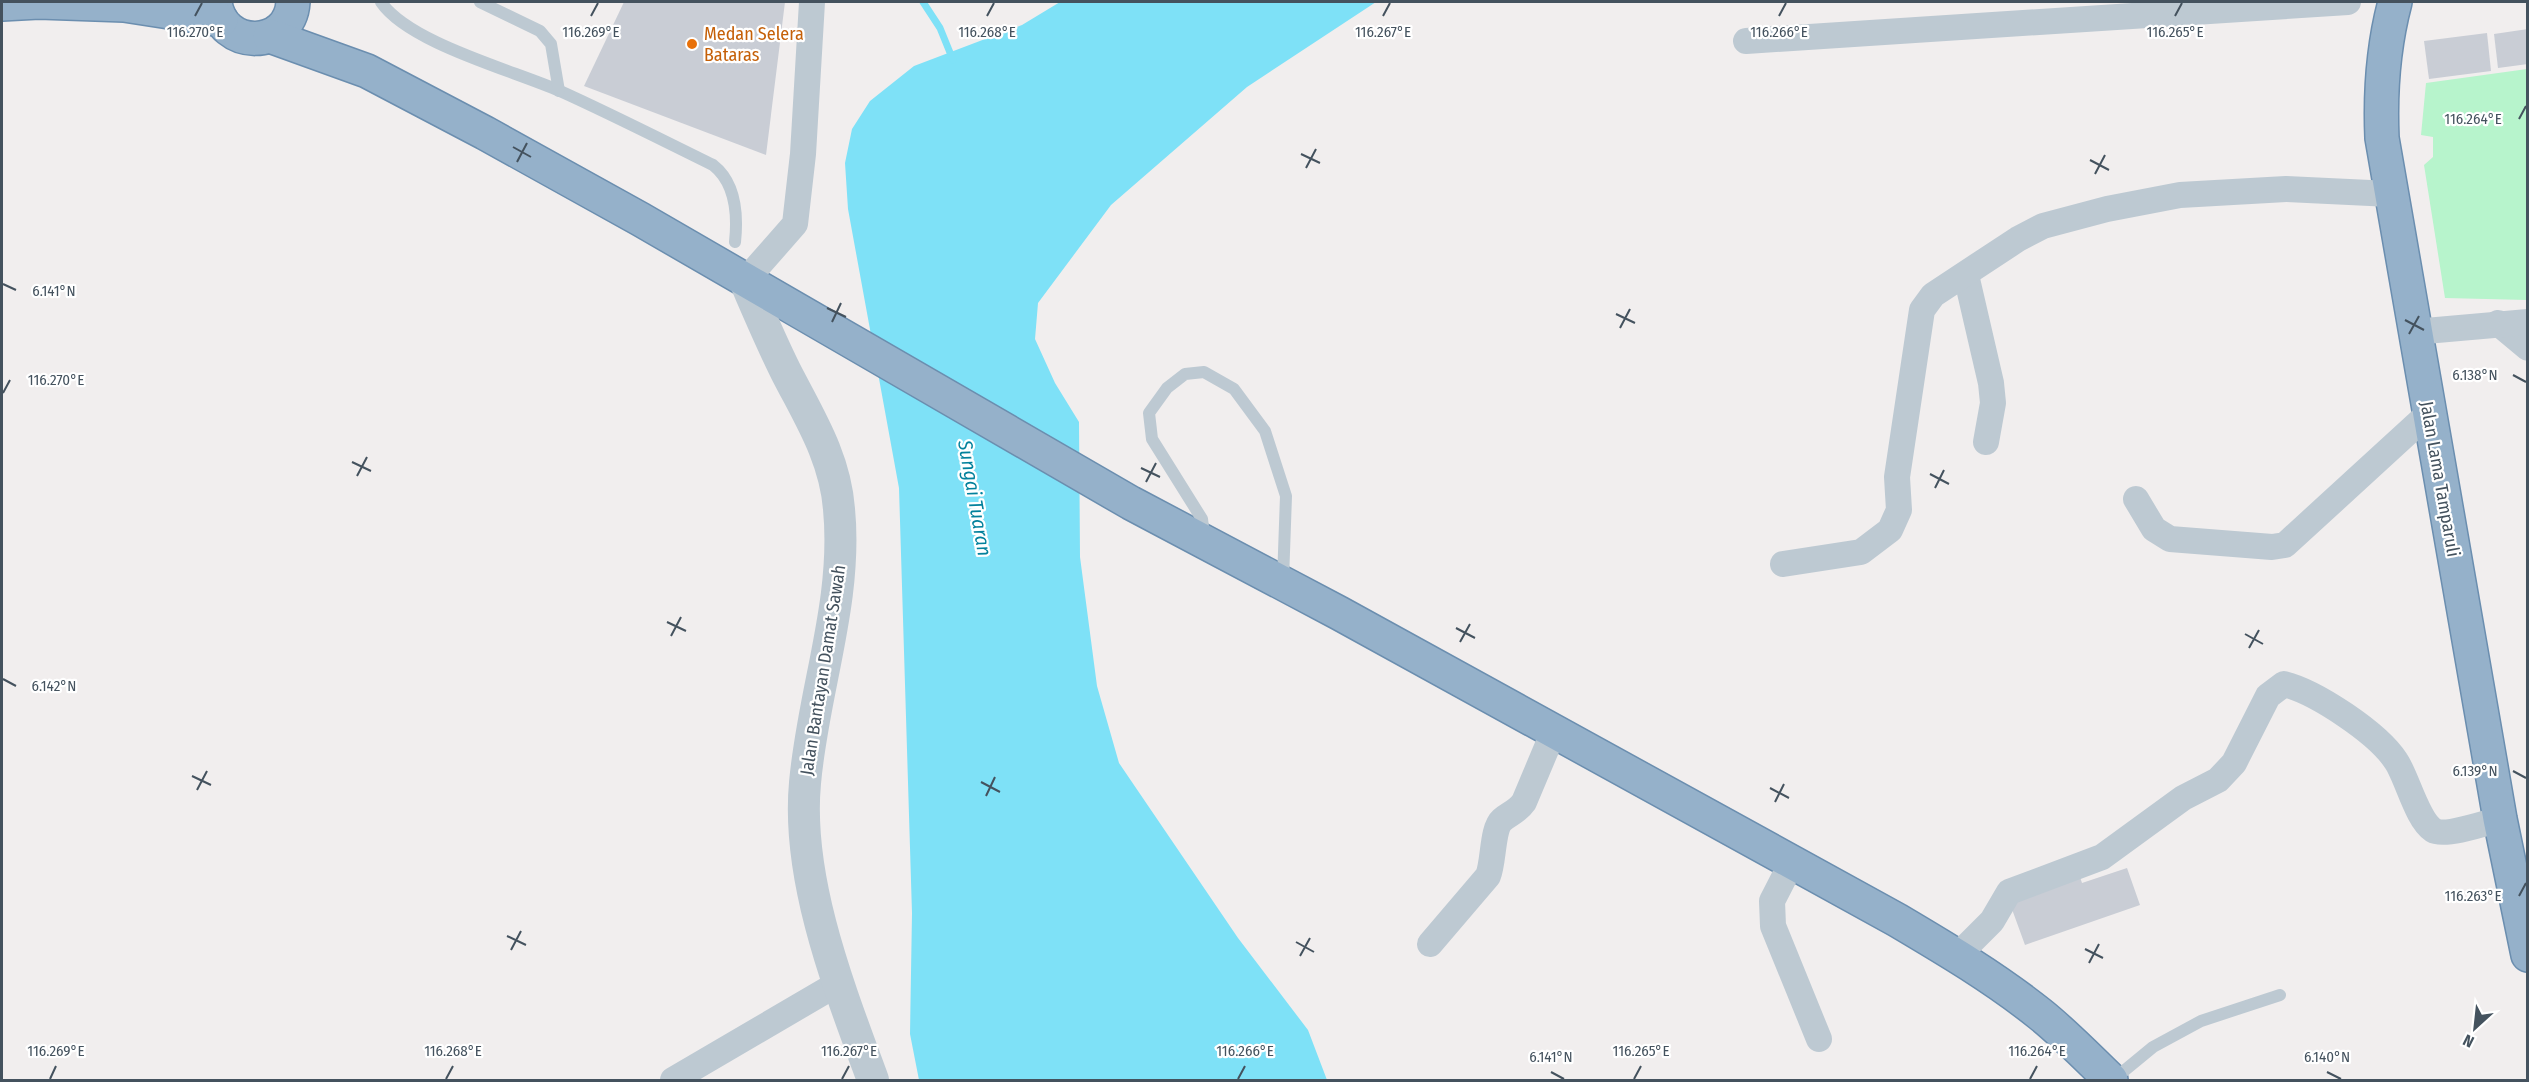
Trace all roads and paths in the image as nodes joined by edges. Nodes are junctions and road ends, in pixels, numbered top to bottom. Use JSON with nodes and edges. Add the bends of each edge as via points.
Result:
{"nodes":[{"id":1,"x":381,"y":2,"type":"edge"},
{"id":2,"x":480,"y":2,"type":"edge"},
{"id":3,"x":812,"y":2,"type":"edge"},
{"id":4,"x":2348,"y":2,"type":"edge"},
{"id":5,"x":2395,"y":2,"type":"edge"},
{"id":6,"x":132,"y":3,"type":"edge"},
{"id":7,"x":2,"y":4,"type":"edge"},
{"id":8,"x":295,"y":4,"type":"edge"},
{"id":9,"x":218,"y":11,"type":"edge"},
{"id":10,"x":270,"y":36,"type":"junction"},
{"id":11,"x":1746,"y":40,"type":"dead end"},
{"id":12,"x":367,"y":71,"type":"junction"},
{"id":13,"x":559,"y":91,"type":"junction"},
{"id":14,"x":2391,"y":194,"type":"junction"},
{"id":15,"x":735,"y":242,"type":"dead end"},
{"id":16,"x":1966,"y":275,"type":"junction"},
{"id":17,"x":745,"y":281,"type":"junction"},
{"id":18,"x":2528,"y":322,"type":"edge"},
{"id":19,"x":2498,"y":323,"type":"junction"},
{"id":20,"x":2414,"y":332,"type":"junction"},
{"id":21,"x":2528,"y":348,"type":"edge"},
{"id":22,"x":2428,"y":414,"type":"junction"},
{"id":23,"x":1986,"y":442,"type":"dead end"},
{"id":24,"x":2136,"y":499,"type":"dead end"},
{"id":25,"x":1195,"y":538,"type":"junction"},
{"id":26,"x":1783,"y":564,"type":"dead end"},
{"id":27,"x":1282,"y":584,"type":"junction"},
{"id":28,"x":1553,"y":733,"type":"junction"},
{"id":29,"x":2500,"y":819,"type":"junction"},
{"id":30,"x":1791,"y":864,"type":"junction"},
{"id":31,"x":1430,"y":944,"type":"dead end"},
{"id":32,"x":1958,"y":955,"type":"junction"},
{"id":33,"x":2528,"y":955,"type":"edge"},
{"id":34,"x":837,"y":984,"type":"junction"},
{"id":35,"x":2280,"y":995,"type":"dead end"},
{"id":36,"x":1819,"y":1039,"type":"dead end"},
{"id":37,"x":673,"y":1080,"type":"edge"},
{"id":38,"x":873,"y":1080,"type":"edge"},
{"id":39,"x":2112,"y":1080,"type":"edge"}],
"edges":[{"from":1,"to":13,"type":"lane","via":[[389,13],[416,31]]},
{"from":2,"to":13,"type":"lane","via":[[540,31],[551,44]]},
{"from":3,"to":17,"type":"street","via":[[795,224]]},
{"from":4,"to":11,"type":"street"},
{"from":5,"to":14,"type":"highway","name":"Jalan Lama Tamparuli","via":[[2385,39],[2381,104]]},
{"from":6,"to":7,"type":"highway"},
{"from":6,"to":9,"type":"highway"},
{"from":8,"to":10,"type":"highway","via":[[287,21]]},
{"from":8,"to":12,"type":"highway"},
{"from":9,"to":10,"type":"highway","via":[[230,30],[242,37]]},
{"from":10,"to":12,"type":"highway"},
{"from":12,"to":17,"type":"highway","via":[[573,182]]},
{"from":13,"to":15,"type":"lane","via":[[723,173],[732,191],[737,222]]},
{"from":14,"to":16,"type":"street","via":[[2286,189],[2180,195],[2043,226]]},
{"from":14,"to":20,"type":"highway","name":"Jalan Lama Tamparuli"},
{"from":16,"to":23,"type":"street","via":[[1991,383],[1993,403]]},
{"from":16,"to":26,"type":"street","via":[[1933,296],[1922,310],[1897,477],[1899,510],[1890,530],[1861,552]]},
{"from":17,"to":25,"type":"highway"},
{"from":17,"to":34,"type":"street","name":"Jalan Bantayan Damat Sawah","via":[[786,372],[820,434],[832,468],[839,509],[841,551],[836,603],[805,782],[804,835]]},
{"from":18,"to":19,"type":"street"},
{"from":19,"to":20,"type":"street"},
{"from":19,"to":21,"type":"street"},
{"from":20,"to":22,"type":"highway","name":"Jalan Lama Tamparuli"},
{"from":22,"to":24,"type":"street","via":[[2285,545],[2170,539],[2154,529]]},
{"from":22,"to":29,"type":"highway","name":"Jalan Lama Tamparuli"},
{"from":25,"to":27,"type":"highway"},
{"from":25,"to":27,"type":"lane","via":[[1203,526],[1202,519],[1152,439],[1149,413],[1167,388],[1185,374],[1204,372],[1234,389],[1265,431],[1286,496]]},
{"from":27,"to":28,"type":"highway"},
{"from":28,"to":30,"type":"highway"},
{"from":28,"to":31,"type":"street","via":[[1524,802],[1517,812],[1501,820],[1488,876]]},
{"from":29,"to":32,"type":"street","via":[[2442,833],[2432,830],[2396,760],[2376,738],[2305,689],[2284,684],[2268,696],[2234,763],[2218,780],[2183,798],[2103,857],[2009,892],[1992,921]]},
{"from":29,"to":33,"type":"highway","name":"Jalan Lama Tamparuli"},
{"from":30,"to":32,"type":"highway"},
{"from":30,"to":36,"type":"street","via":[[1772,901],[1773,926]]},
{"from":32,"to":39,"type":"highway","via":[[2041,1014]]},
{"from":34,"to":37,"type":"street"},
{"from":34,"to":38,"type":"street","name":"Jalan Bantayan Damat Sawah"},
{"from":35,"to":39,"type":"lane","via":[[2201,1021],[2153,1047]]}]}
